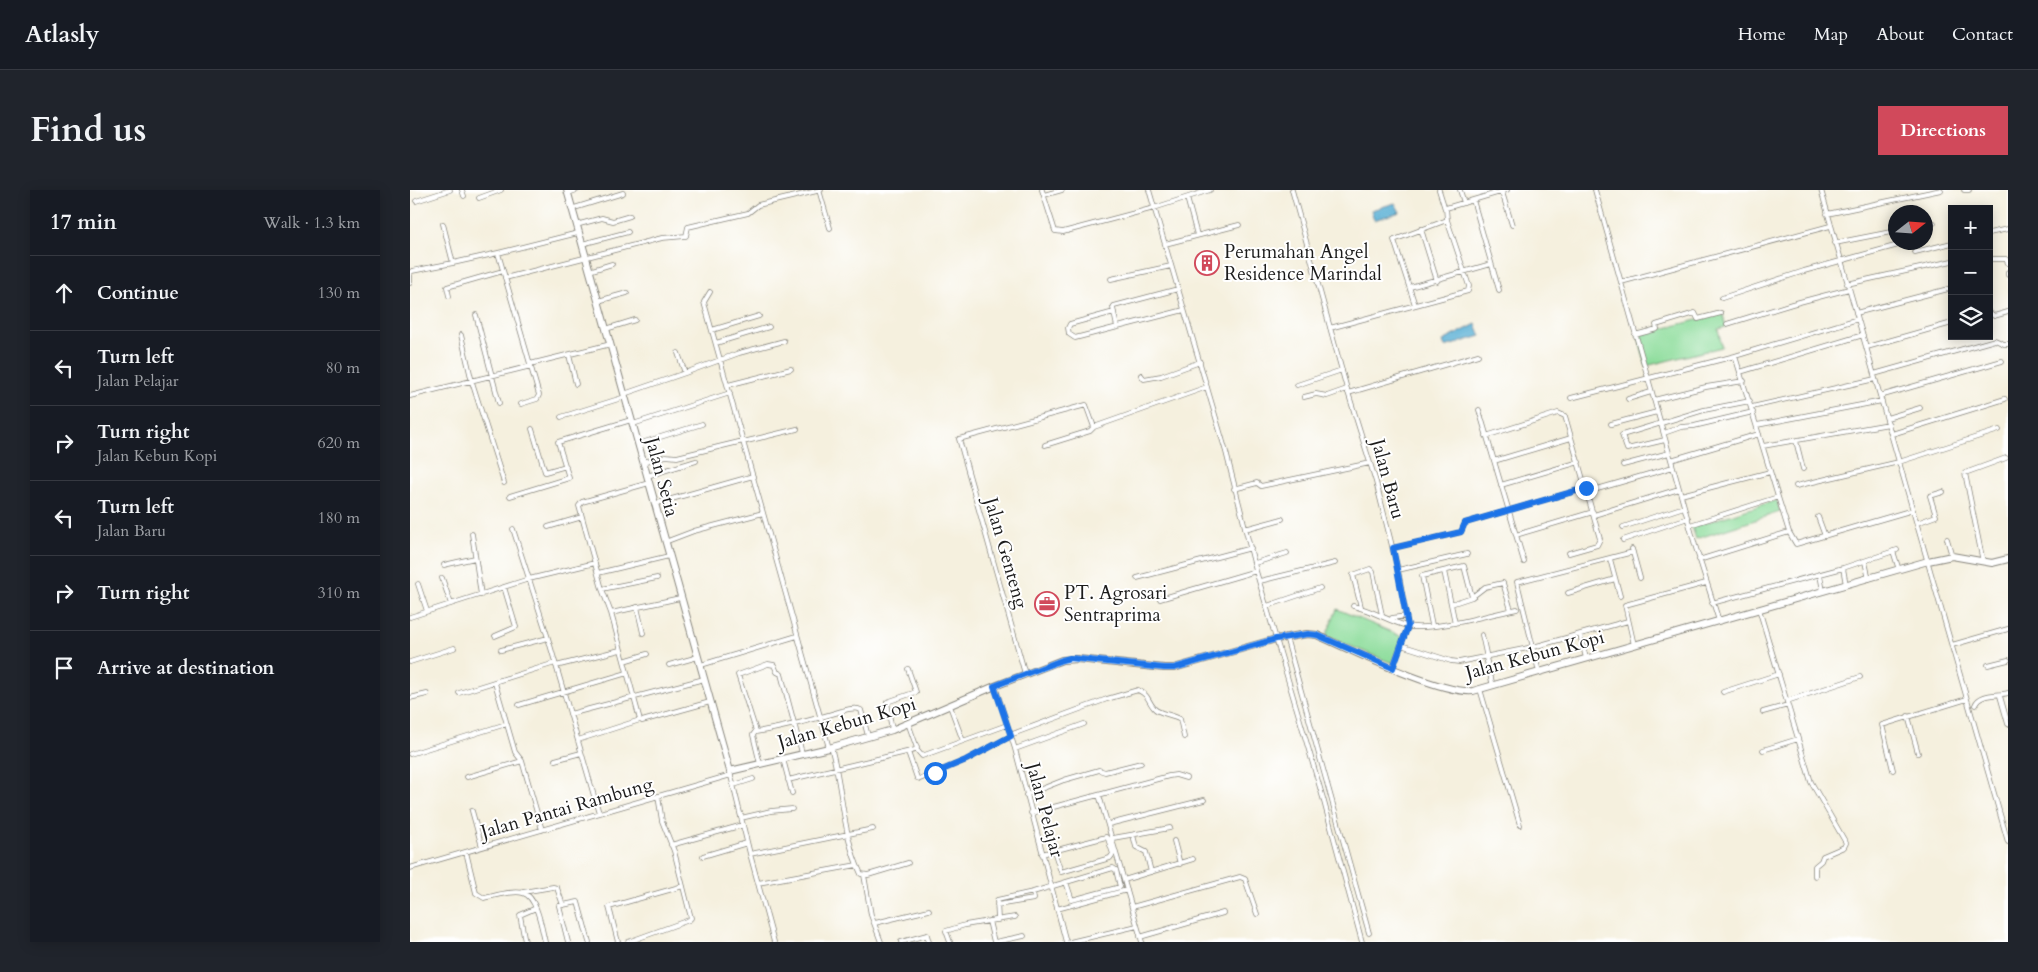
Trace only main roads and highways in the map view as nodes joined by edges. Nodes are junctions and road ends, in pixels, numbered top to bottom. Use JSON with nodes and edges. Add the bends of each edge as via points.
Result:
{"nodes":[{"id":1,"x":567,"y":192,"type":"edge"},
{"id":2,"x":2008,"y":559,"type":"edge"},
{"id":3,"x":730,"y":773,"type":"joint"}],
"edges":[{"from":1,"to":3,"type":"main road","name":"Jalan Setia"},
{"from":2,"to":3,"type":"main road","name":"Jalan Kebun Kopi","via":[[1992,563],[1952,556],[1928,561],[1467,691],[1393,668],[1308,634],[1276,639],[1174,668],[1070,658],[994,686],[892,730]]}]}
